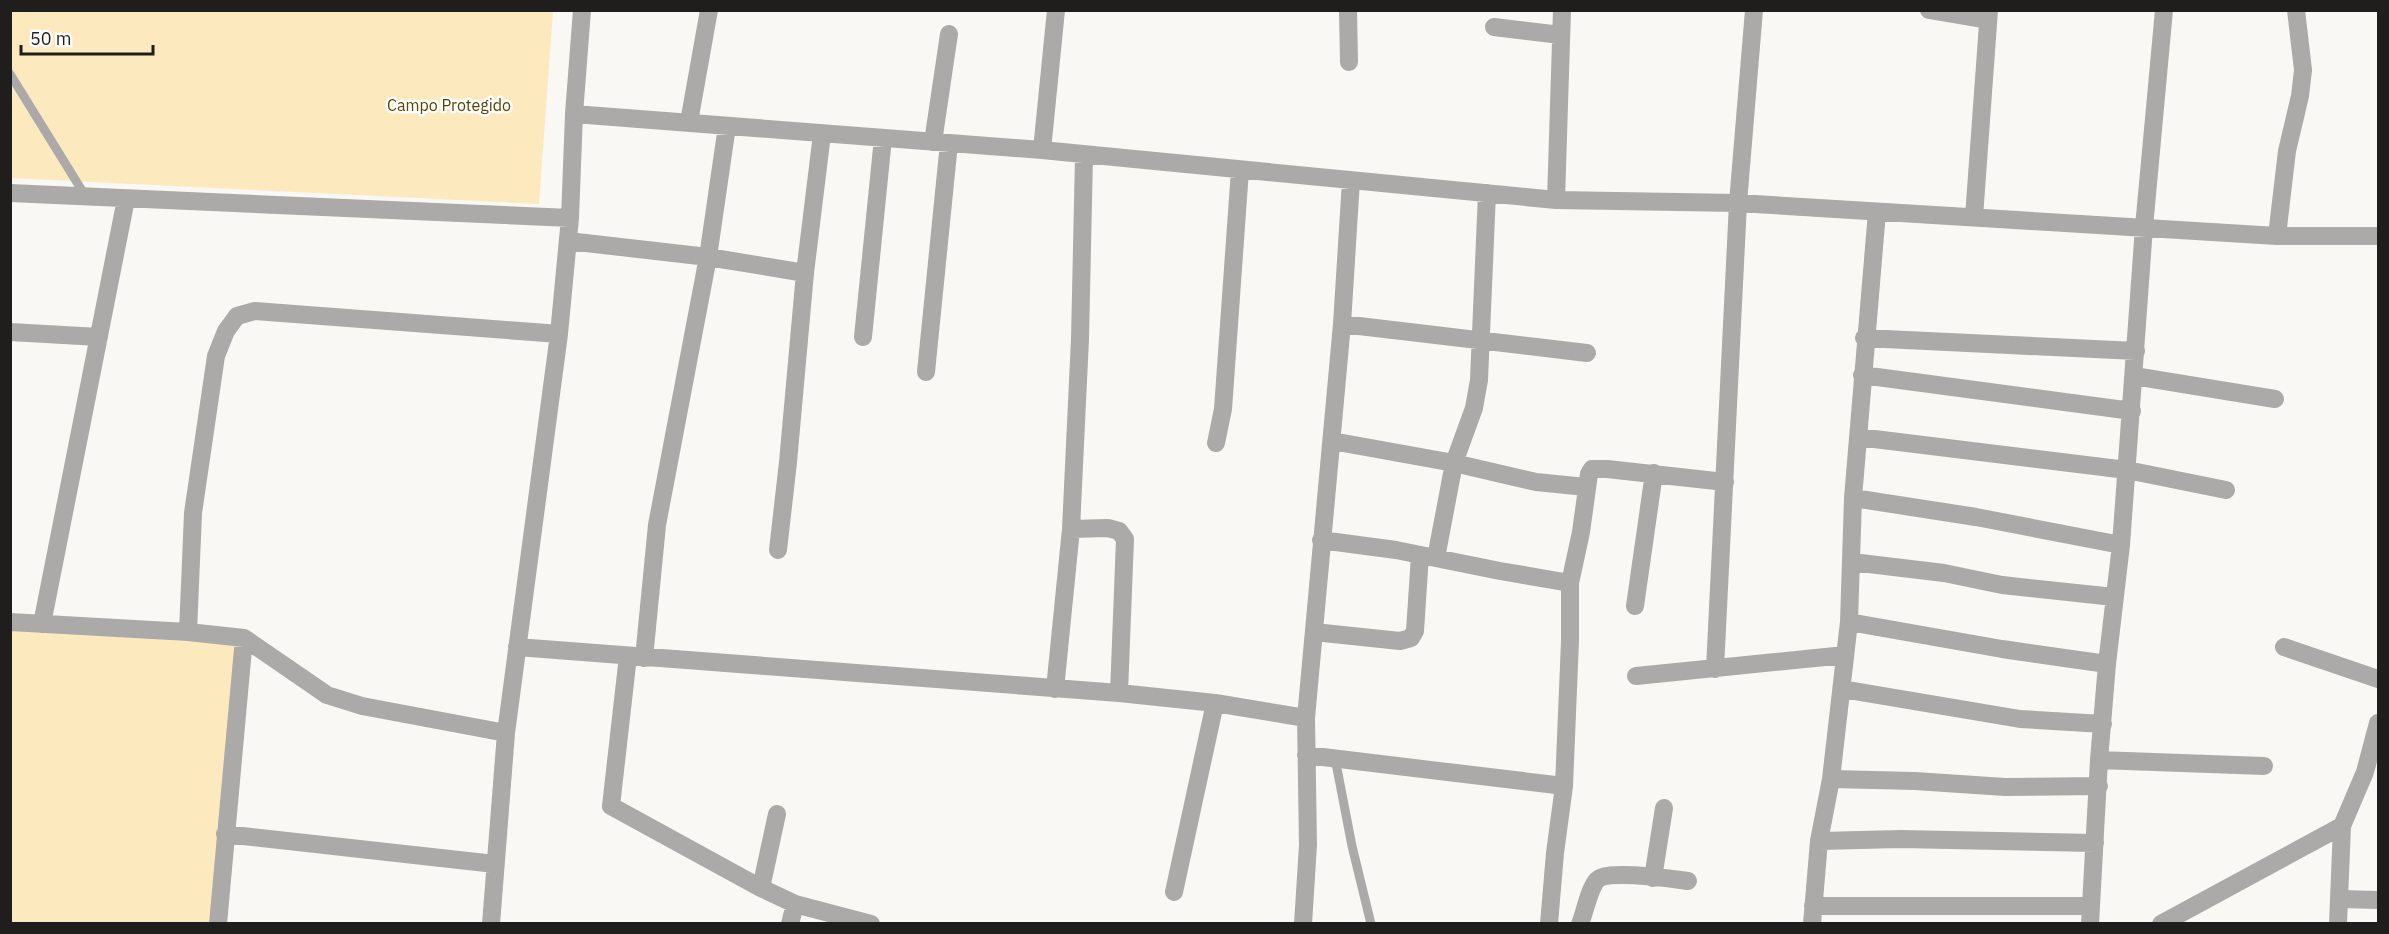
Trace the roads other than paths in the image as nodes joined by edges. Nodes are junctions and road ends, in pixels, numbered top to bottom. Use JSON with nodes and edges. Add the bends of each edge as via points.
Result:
{"nodes":[{"id":1,"x":582,"y":10,"type":"edge"},
{"id":2,"x":708,"y":10,"type":"edge"},
{"id":3,"x":1056,"y":10,"type":"edge"},
{"id":4,"x":1348,"y":10,"type":"edge"},
{"id":5,"x":1562,"y":10,"type":"edge"},
{"id":6,"x":1754,"y":10,"type":"edge"},
{"id":7,"x":1929,"y":10,"type":"edge"},
{"id":8,"x":2164,"y":10,"type":"edge"},
{"id":9,"x":2296,"y":10,"type":"edge"},
{"id":10,"x":1988,"y":15,"type":"edge"},
{"id":11,"x":1494,"y":27,"type":"dead end"},
{"id":12,"x":948,"y":34,"type":"dead end"},
{"id":13,"x":1561,"y":35,"type":"junction"},
{"id":14,"x":1349,"y":62,"type":"dead end"},
{"id":15,"x":10,"y":74,"type":"edge"},
{"id":16,"x":574,"y":114,"type":"junction"},
{"id":17,"x":689,"y":123,"type":"junction"},
{"id":18,"x":727,"y":126,"type":"junction"},
{"id":19,"x":822,"y":134,"type":"junction"},
{"id":20,"x":883,"y":138,"type":"junction"},
{"id":21,"x":941,"y":142,"type":"junction"},
{"id":22,"x":1042,"y":150,"type":"junction"},
{"id":23,"x":1084,"y":156,"type":"junction"},
{"id":24,"x":1240,"y":170,"type":"junction"},
{"id":25,"x":1351,"y":181,"type":"junction"},
{"id":26,"x":10,"y":193,"type":"edge"},
{"id":27,"x":1487,"y":194,"type":"junction"},
{"id":28,"x":86,"y":197,"type":"junction"},
{"id":29,"x":126,"y":199,"type":"junction"},
{"id":30,"x":1556,"y":200,"type":"junction"},
{"id":31,"x":1738,"y":203,"type":"junction"},
{"id":32,"x":1877,"y":212,"type":"junction"},
{"id":33,"x":1974,"y":217,"type":"junction"},
{"id":34,"x":570,"y":218,"type":"junction"},
{"id":35,"x":2144,"y":227,"type":"junction"},
{"id":36,"x":2277,"y":236,"type":"junction"},
{"id":37,"x":2379,"y":236,"type":"edge"},
{"id":38,"x":568,"y":241,"type":"junction"},
{"id":39,"x":708,"y":256,"type":"junction"},
{"id":40,"x":805,"y":273,"type":"junction"},
{"id":41,"x":1342,"y":324,"type":"junction"},
{"id":42,"x":10,"y":332,"type":"edge"},
{"id":43,"x":559,"y":334,"type":"junction"},
{"id":44,"x":863,"y":337,"type":"dead end"},
{"id":45,"x":99,"y":338,"type":"junction"},
{"id":46,"x":1864,"y":338,"type":"junction"},
{"id":47,"x":1480,"y":341,"type":"junction"},
{"id":48,"x":2136,"y":351,"type":"junction"},
{"id":49,"x":1587,"y":353,"type":"dead end"},
{"id":50,"x":926,"y":372,"type":"dead end"},
{"id":51,"x":1862,"y":375,"type":"junction"},
{"id":52,"x":2134,"y":376,"type":"junction"},
{"id":53,"x":2275,"y":399,"type":"dead end"},
{"id":54,"x":2132,"y":411,"type":"junction"},
{"id":55,"x":1858,"y":437,"type":"junction"},
{"id":56,"x":1332,"y":441,"type":"junction"},
{"id":57,"x":1216,"y":442,"type":"dead end"},
{"id":58,"x":1454,"y":463,"type":"junction"},
{"id":59,"x":2127,"y":470,"type":"junction"},
{"id":60,"x":1654,"y":473,"type":"junction"},
{"id":61,"x":1725,"y":482,"type":"junction"},
{"id":62,"x":1586,"y":487,"type":"junction"},
{"id":63,"x":2226,"y":490,"type":"dead end"},
{"id":64,"x":1852,"y":498,"type":"junction"},
{"id":65,"x":1071,"y":529,"type":"junction"},
{"id":66,"x":1321,"y":540,"type":"junction"},
{"id":67,"x":2121,"y":544,"type":"junction"},
{"id":68,"x":778,"y":550,"type":"dead end"},
{"id":69,"x":1428,"y":557,"type":"junction"},
{"id":70,"x":1852,"y":562,"type":"junction"},
{"id":71,"x":1570,"y":583,"type":"junction"},
{"id":72,"x":2114,"y":597,"type":"junction"},
{"id":73,"x":1635,"y":606,"type":"dead end"},
{"id":74,"x":10,"y":622,"type":"edge"},
{"id":75,"x":1849,"y":622,"type":"junction"},
{"id":76,"x":42,"y":624,"type":"junction"},
{"id":77,"x":188,"y":632,"type":"junction"},
{"id":78,"x":1314,"y":632,"type":"junction"},
{"id":79,"x":244,"y":638,"type":"junction"},
{"id":80,"x":517,"y":647,"type":"junction"},
{"id":81,"x":2284,"y":647,"type":"dead end"},
{"id":82,"x":1845,"y":655,"type":"junction"},
{"id":83,"x":636,"y":657,"type":"junction"},
{"id":84,"x":2107,"y":664,"type":"junction"},
{"id":85,"x":1715,"y":669,"type":"junction"},
{"id":86,"x":1636,"y":676,"type":"dead end"},
{"id":87,"x":2379,"y":679,"type":"edge"},
{"id":88,"x":1055,"y":689,"type":"junction"},
{"id":89,"x":1842,"y":689,"type":"junction"},
{"id":90,"x":1119,"y":693,"type":"junction"},
{"id":91,"x":1215,"y":703,"type":"junction"},
{"id":92,"x":1306,"y":718,"type":"junction"},
{"id":93,"x":2379,"y":723,"type":"edge"},
{"id":94,"x":2103,"y":724,"type":"junction"},
{"id":95,"x":506,"y":733,"type":"junction"},
{"id":96,"x":1306,"y":755,"type":"junction"},
{"id":97,"x":1335,"y":758,"type":"junction"},
{"id":98,"x":2099,"y":760,"type":"junction"},
{"id":99,"x":2264,"y":766,"type":"dead end"},
{"id":100,"x":2372,"y":771,"type":"edge"},
{"id":101,"x":1831,"y":779,"type":"junction"},
{"id":102,"x":1564,"y":786,"type":"junction"},
{"id":103,"x":2099,"y":786,"type":"junction"},
{"id":104,"x":1664,"y":808,"type":"dead end"},
{"id":105,"x":777,"y":814,"type":"dead end"},
{"id":106,"x":2342,"y":826,"type":"junction"},
{"id":107,"x":225,"y":834,"type":"junction"},
{"id":108,"x":1819,"y":841,"type":"junction"},
{"id":109,"x":2095,"y":843,"type":"junction"},
{"id":110,"x":495,"y":864,"type":"junction"},
{"id":111,"x":1653,"y":878,"type":"junction"},
{"id":112,"x":1688,"y":881,"type":"dead end"},
{"id":113,"x":761,"y":888,"type":"junction"},
{"id":114,"x":1174,"y":892,"type":"dead end"},
{"id":115,"x":2339,"y":899,"type":"junction"},
{"id":116,"x":2379,"y":900,"type":"edge"},
{"id":117,"x":795,"y":904,"type":"junction"},
{"id":118,"x":1813,"y":915,"type":"edge"},
{"id":119,"x":2090,"y":915,"type":"edge"},
{"id":120,"x":2192,"y":916,"type":"edge"},
{"id":121,"x":218,"y":924,"type":"edge"},
{"id":122,"x":491,"y":924,"type":"edge"},
{"id":123,"x":790,"y":924,"type":"edge"},
{"id":124,"x":871,"y":924,"type":"edge"},
{"id":125,"x":1304,"y":924,"type":"edge"},
{"id":126,"x":1371,"y":924,"type":"edge"},
{"id":127,"x":1549,"y":924,"type":"edge"},
{"id":128,"x":1580,"y":924,"type":"edge"},
{"id":129,"x":2161,"y":924,"type":"edge"},
{"id":130,"x":2338,"y":924,"type":"edge"}],
"edges":[{"from":1,"to":16,"type":"street"},
{"from":2,"to":17,"type":"street"},
{"from":3,"to":22,"type":"street"},
{"from":4,"to":14,"type":"street"},
{"from":5,"to":13,"type":"street"},
{"from":6,"to":31,"type":"street"},
{"from":7,"to":10,"type":"street"},
{"from":8,"to":35,"type":"street"},
{"from":9,"to":36,"type":"street","via":[[2303,70],[2287,151]]},
{"from":10,"to":33,"type":"street"},
{"from":11,"to":13,"type":"street"},
{"from":12,"to":21,"type":"street"},
{"from":13,"to":30,"type":"street"},
{"from":15,"to":28,"type":"lane"},
{"from":16,"to":17,"type":"street"},
{"from":16,"to":34,"type":"street"},
{"from":17,"to":18,"type":"street"},
{"from":18,"to":19,"type":"street"},
{"from":18,"to":39,"type":"street"},
{"from":19,"to":20,"type":"street"},
{"from":19,"to":40,"type":"street"},
{"from":20,"to":21,"type":"street"},
{"from":20,"to":44,"type":"street"},
{"from":21,"to":22,"type":"street"},
{"from":21,"to":50,"type":"street"},
{"from":22,"to":23,"type":"street"},
{"from":23,"to":24,"type":"street"},
{"from":23,"to":65,"type":"street"},
{"from":24,"to":25,"type":"street"},
{"from":24,"to":57,"type":"street","via":[[1223,409]]},
{"from":25,"to":27,"type":"street"},
{"from":25,"to":41,"type":"street"},
{"from":26,"to":28,"type":"street"},
{"from":27,"to":30,"type":"street"},
{"from":27,"to":47,"type":"street"},
{"from":28,"to":29,"type":"street"},
{"from":29,"to":34,"type":"street"},
{"from":29,"to":45,"type":"street"},
{"from":30,"to":31,"type":"street"},
{"from":31,"to":32,"type":"street"},
{"from":31,"to":61,"type":"street"},
{"from":32,"to":33,"type":"street"},
{"from":32,"to":46,"type":"street"},
{"from":33,"to":35,"type":"street"},
{"from":34,"to":38,"type":"street"},
{"from":35,"to":36,"type":"street"},
{"from":35,"to":48,"type":"street"},
{"from":36,"to":37,"type":"street"},
{"from":38,"to":39,"type":"street"},
{"from":38,"to":43,"type":"street"},
{"from":39,"to":40,"type":"street"},
{"from":39,"to":83,"type":"street"},
{"from":40,"to":68,"type":"street"},
{"from":41,"to":47,"type":"street"},
{"from":41,"to":56,"type":"street"},
{"from":42,"to":45,"type":"street"},
{"from":43,"to":77,"type":"street","via":[[255,311],[237,316],[216,356],[204,429],[193,513]]},
{"from":43,"to":80,"type":"street"},
{"from":45,"to":76,"type":"street"},
{"from":46,"to":48,"type":"street"},
{"from":46,"to":51,"type":"street"},
{"from":47,"to":49,"type":"street"},
{"from":47,"to":58,"type":"street","via":[[1474,408]]},
{"from":48,"to":52,"type":"street"},
{"from":51,"to":54,"type":"street"},
{"from":51,"to":55,"type":"street"},
{"from":52,"to":53,"type":"street"},
{"from":52,"to":54,"type":"street"},
{"from":54,"to":59,"type":"street"},
{"from":55,"to":59,"type":"street"},
{"from":55,"to":64,"type":"street"},
{"from":56,"to":58,"type":"street"},
{"from":56,"to":66,"type":"street"},
{"from":58,"to":62,"type":"street","via":[[1536,482]]},
{"from":58,"to":69,"type":"street"},
{"from":59,"to":63,"type":"street"},
{"from":59,"to":67,"type":"street"},
{"from":60,"to":61,"type":"street"},
{"from":60,"to":62,"type":"street","via":[[1592,469]]},
{"from":60,"to":73,"type":"street"},
{"from":61,"to":85,"type":"street"},
{"from":62,"to":71,"type":"street"},
{"from":64,"to":67,"type":"street"},
{"from":64,"to":70,"type":"street"},
{"from":65,"to":88,"type":"street"},
{"from":65,"to":90,"type":"street","via":[[1108,528],[1119,531],[1125,539]]},
{"from":66,"to":69,"type":"street"},
{"from":66,"to":78,"type":"street"},
{"from":67,"to":72,"type":"street"},
{"from":69,"to":71,"type":"street"},
{"from":69,"to":78,"type":"street","via":[[1411,638],[1400,641]]},
{"from":70,"to":72,"type":"street"},
{"from":70,"to":75,"type":"street"},
{"from":71,"to":102,"type":"street"},
{"from":72,"to":84,"type":"street"},
{"from":74,"to":76,"type":"street"},
{"from":75,"to":82,"type":"street"},
{"from":75,"to":84,"type":"street"},
{"from":76,"to":77,"type":"street"},
{"from":77,"to":79,"type":"street"},
{"from":78,"to":92,"type":"street"},
{"from":79,"to":95,"type":"street","via":[[310,684],[342,700]]},
{"from":79,"to":107,"type":"street"},
{"from":80,"to":83,"type":"street"},
{"from":80,"to":95,"type":"street"},
{"from":81,"to":87,"type":"street"},
{"from":82,"to":85,"type":"street"},
{"from":82,"to":89,"type":"street"},
{"from":83,"to":88,"type":"street"},
{"from":83,"to":113,"type":"street","via":[[611,806]]},
{"from":84,"to":94,"type":"street"},
{"from":85,"to":86,"type":"street"},
{"from":88,"to":90,"type":"street"},
{"from":89,"to":94,"type":"street","via":[[2020,719]]},
{"from":89,"to":101,"type":"street"},
{"from":90,"to":91,"type":"street"},
{"from":91,"to":92,"type":"street"},
{"from":91,"to":114,"type":"street"},
{"from":92,"to":96,"type":"street"},
{"from":93,"to":100,"type":"street"},
{"from":94,"to":98,"type":"street"},
{"from":95,"to":110,"type":"street"},
{"from":96,"to":97,"type":"street"},
{"from":96,"to":125,"type":"street","via":[[1308,845]]},
{"from":97,"to":102,"type":"street"},
{"from":97,"to":126,"type":"lane"},
{"from":98,"to":99,"type":"street"},
{"from":98,"to":103,"type":"street"},
{"from":100,"to":106,"type":"street"},
{"from":101,"to":103,"type":"street","via":[[2005,787]]},
{"from":101,"to":108,"type":"street"},
{"from":102,"to":127,"type":"street"},
{"from":103,"to":109,"type":"street"},
{"from":104,"to":111,"type":"street"},
{"from":105,"to":113,"type":"street"},
{"from":106,"to":115,"type":"street"},
{"from":106,"to":120,"type":"street"},
{"from":107,"to":110,"type":"street"},
{"from":107,"to":121,"type":"street"},
{"from":108,"to":109,"type":"street"},
{"from":108,"to":118,"type":"street"},
{"from":109,"to":119,"type":"street"},
{"from":110,"to":122,"type":"street"},
{"from":111,"to":112,"type":"street"},
{"from":111,"to":128,"type":"street","via":[[1602,876],[1596,881]]},
{"from":113,"to":117,"type":"street"},
{"from":115,"to":116,"type":"street"},
{"from":115,"to":130,"type":"street"},
{"from":117,"to":123,"type":"street"},
{"from":117,"to":124,"type":"street"},
{"from":118,"to":119,"type":"street"},
{"from":120,"to":129,"type":"street"}]}
